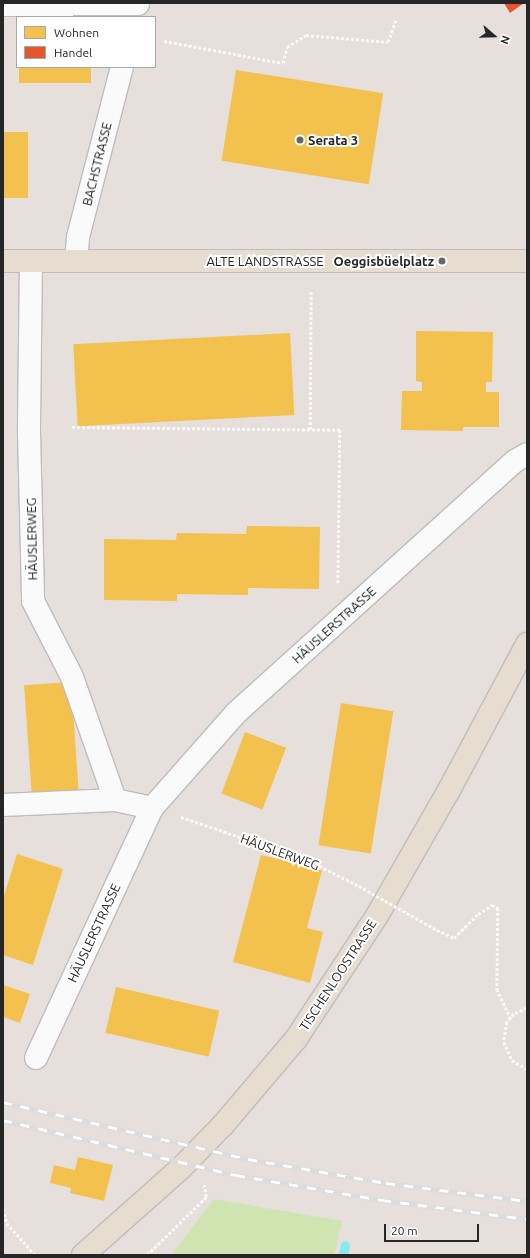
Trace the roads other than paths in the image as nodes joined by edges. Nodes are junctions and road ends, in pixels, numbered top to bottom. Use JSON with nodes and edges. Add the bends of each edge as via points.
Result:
{"nodes":[{"id":1,"x":3,"y":6,"type":"edge"},
{"id":2,"x":137,"y":8,"type":"edge"},
{"id":3,"x":122,"y":68,"type":"edge"},
{"id":4,"x":3,"y":261,"type":"edge"},
{"id":5,"x":31,"y":261,"type":"junction"},
{"id":6,"x":527,"y":261,"type":"edge"},
{"id":7,"x":76,"y":262,"type":"junction"},
{"id":8,"x":527,"y":454,"type":"edge"},
{"id":9,"x":527,"y":644,"type":"edge"},
{"id":10,"x":115,"y":800,"type":"junction"},
{"id":11,"x":3,"y":805,"type":"edge"},
{"id":12,"x":152,"y":808,"type":"junction"},
{"id":13,"x":36,"y":1058,"type":"dead end"},
{"id":14,"x":83,"y":1255,"type":"edge"}],
"edges":[{"from":1,"to":2,"type":"street"},
{"from":3,"to":7,"type":"street","name":"BACHSTRASSE","via":[[78,237]]},
{"from":4,"to":5,"type":"main road","name":"ALTE LANDSTRASSE"},
{"from":5,"to":7,"type":"main road","name":"ALTE LANDSTRASSE"},
{"from":5,"to":10,"type":"street","name":"HÄUSLERWEG","via":[[29,432],[33,601],[72,677]]},
{"from":6,"to":7,"type":"main road","name":"ALTE LANDSTRASSE"},
{"from":8,"to":12,"type":"street","name":"HÄUSLERSTRASSE","via":[[515,461],[236,713]]},
{"from":9,"to":14,"type":"main road","name":"TISCHENLOOSTRASSE","via":[[448,792],[378,914],[296,1039],[223,1125],[180,1170]]},
{"from":10,"to":11,"type":"street"},
{"from":10,"to":12,"type":"street"},
{"from":12,"to":13,"type":"street","name":"HÄUSLERSTRASSE"}]}
